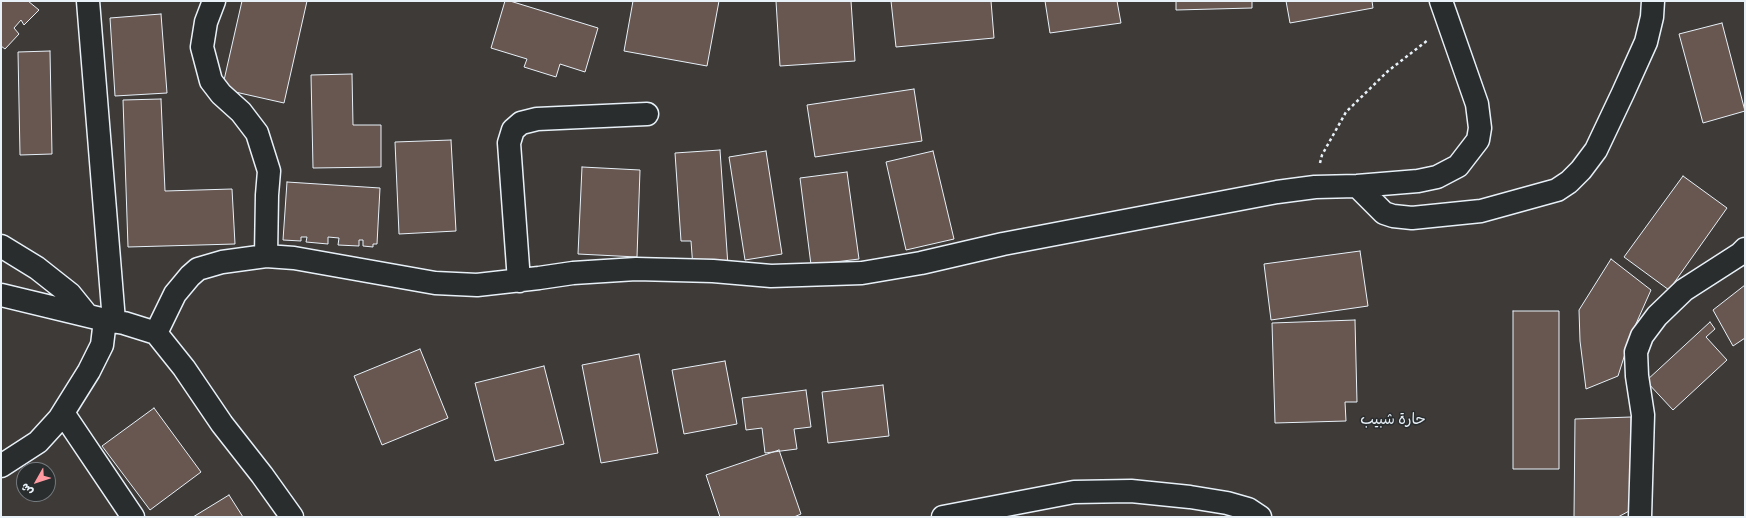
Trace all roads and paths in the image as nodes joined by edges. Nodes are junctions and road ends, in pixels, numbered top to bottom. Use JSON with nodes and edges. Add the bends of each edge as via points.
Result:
{"nodes":[{"id":1,"x":88,"y":1,"type":"edge"},
{"id":2,"x":214,"y":1,"type":"edge"},
{"id":3,"x":1441,"y":1,"type":"edge"},
{"id":4,"x":1653,"y":1,"type":"edge"},
{"id":5,"x":1449,"y":23,"type":"junction"},
{"id":6,"x":647,"y":114,"type":"dead end"},
{"id":7,"x":1357,"y":186,"type":"junction"},
{"id":8,"x":1315,"y":187,"type":"junction"},
{"id":9,"x":1,"y":246,"type":"edge"},
{"id":10,"x":1745,"y":249,"type":"edge"},
{"id":11,"x":266,"y":256,"type":"junction"},
{"id":12,"x":519,"y":281,"type":"junction"},
{"id":13,"x":1,"y":295,"type":"edge"},
{"id":14,"x":102,"y":319,"type":"junction"},
{"id":15,"x":156,"y":333,"type":"junction"},
{"id":16,"x":63,"y":413,"type":"junction"},
{"id":17,"x":1,"y":466,"type":"edge"},
{"id":18,"x":1015,"y":510,"type":"edge"},
{"id":19,"x":1252,"y":514,"type":"edge"},
{"id":20,"x":133,"y":517,"type":"edge"},
{"id":21,"x":292,"y":517,"type":"edge"},
{"id":22,"x":943,"y":517,"type":"edge"},
{"id":23,"x":1640,"y":517,"type":"edge"}],
"edges":[{"from":1,"to":14,"type":"street"},
{"from":2,"to":11,"type":"street","via":[[206,22],[202,47],[211,81],[257,133],[269,171]]},
{"from":3,"to":5,"type":"street"},
{"from":4,"to":7,"type":"street","via":[[1646,42],[1596,150],[1581,170],[1557,190],[1481,211],[1412,218],[1384,213]]},
{"from":5,"to":7,"type":"street","via":[[1477,104],[1480,128],[1478,140],[1458,166],[1437,177],[1418,182]]},
{"from":5,"to":8,"type":"path","via":[[1388,71],[1346,112],[1322,155]]},
{"from":6,"to":12,"type":"street","via":[[537,119],[521,123],[513,130],[509,143]]},
{"from":7,"to":8,"type":"street"},
{"from":8,"to":12,"type":"street","via":[[1186,208],[862,273],[771,276],[636,269],[573,273]]},
{"from":9,"to":14,"type":"street","via":[[37,268]]},
{"from":10,"to":23,"type":"street","via":[[1684,290],[1656,316],[1640,341],[1636,352],[1643,415]]},
{"from":11,"to":12,"type":"street","via":[[294,258],[435,283],[477,285]]},
{"from":11,"to":15,"type":"street","via":[[222,262],[198,269],[175,294]]},
{"from":13,"to":14,"type":"street"},
{"from":14,"to":15,"type":"street"},
{"from":14,"to":16,"type":"street","via":[[102,345]]},
{"from":15,"to":21,"type":"street"},
{"from":16,"to":17,"type":"street","via":[[38,442]]},
{"from":16,"to":20,"type":"street"},
{"from":18,"to":19,"type":"street","via":[[1074,492],[1131,491],[1227,503]]},
{"from":18,"to":22,"type":"street"}]}
